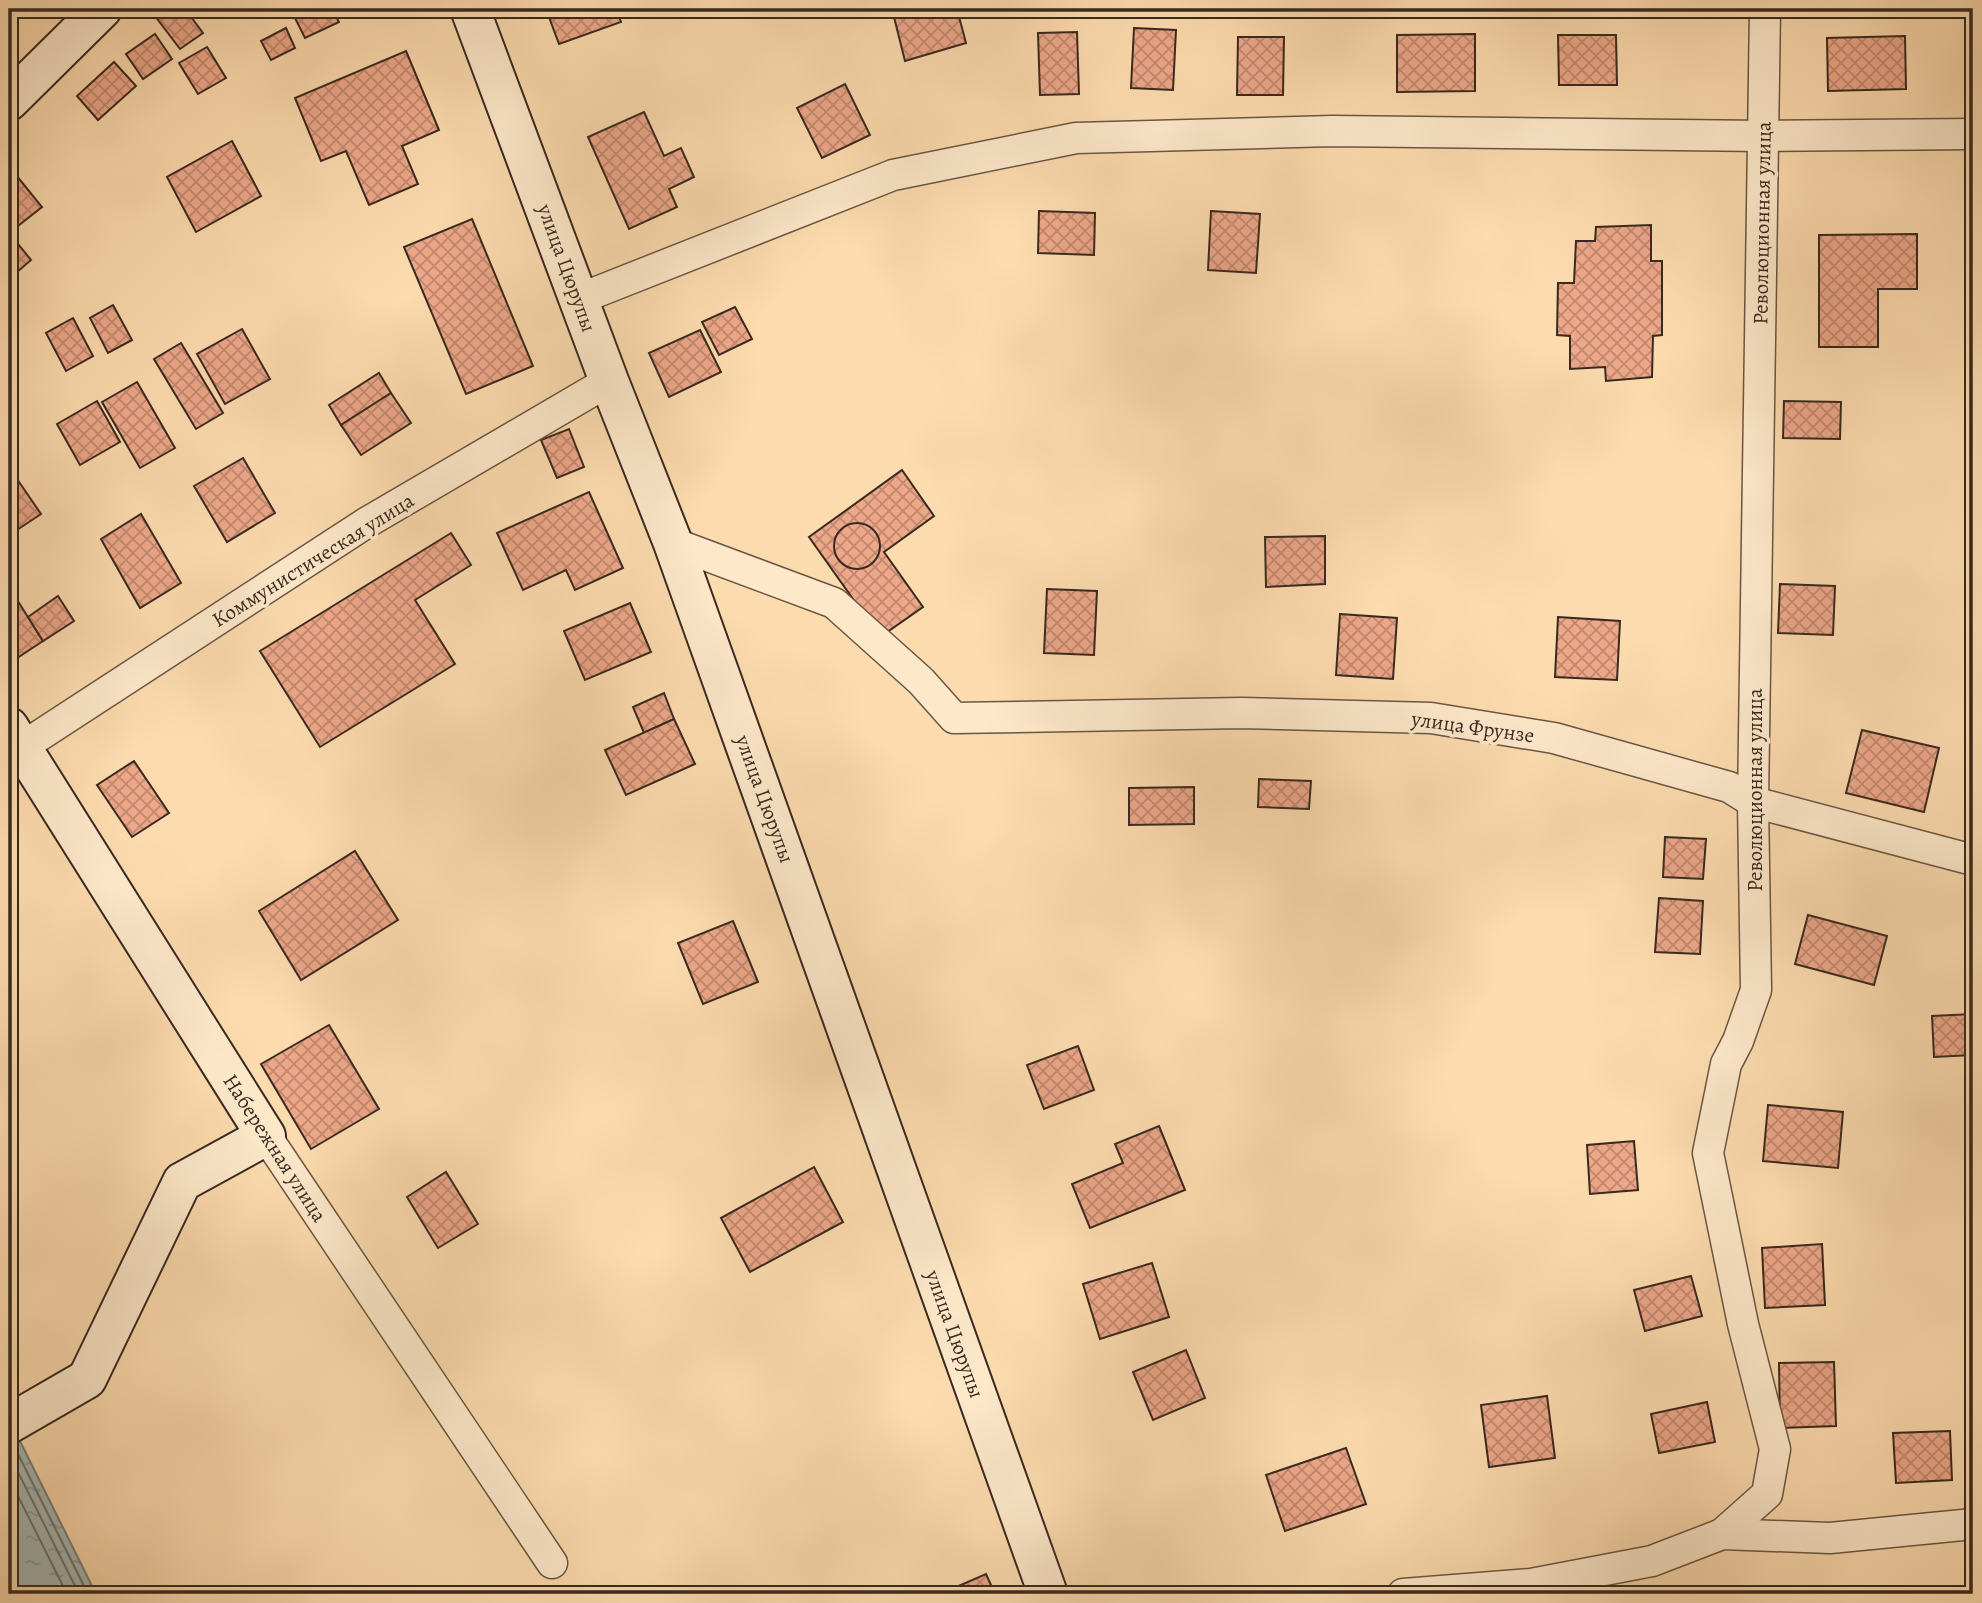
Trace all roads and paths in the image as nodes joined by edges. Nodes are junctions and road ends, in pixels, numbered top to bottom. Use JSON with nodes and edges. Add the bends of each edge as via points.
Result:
{"nodes":[{"id":1,"x":102,"y":9,"type":"edge"},
{"id":2,"x":470,"y":9,"type":"edge"},
{"id":3,"x":1765,"y":9,"type":"edge"},
{"id":4,"x":9,"y":101,"type":"edge"},
{"id":5,"x":1973,"y":134,"type":"edge"},
{"id":6,"x":1764,"y":136,"type":"junction"},
{"id":7,"x":579,"y":299,"type":"junction"},
{"id":8,"x":609,"y":381,"type":"junction"},
{"id":9,"x":673,"y":543,"type":"junction"},
{"id":10,"x":15,"y":737,"type":"edge"},
{"id":11,"x":1753,"y":802,"type":"junction"},
{"id":12,"x":1973,"y":860,"type":"edge"},
{"id":13,"x":265,"y":1136,"type":"junction"},
{"id":14,"x":9,"y":1423,"type":"edge"},
{"id":15,"x":1973,"y":1524,"type":"edge"},
{"id":16,"x":1722,"y":1534,"type":"junction"},
{"id":17,"x":552,"y":1563,"type":"dead end"},
{"id":18,"x":1048,"y":1594,"type":"edge"},
{"id":19,"x":1403,"y":1594,"type":"edge"}],
"edges":[{"from":1,"to":4,"type":"main road"},
{"from":2,"to":7,"type":"main road","name":"улица Цюрупы"},
{"from":3,"to":6,"type":"street","name":"Революционная улица"},
{"from":5,"to":6,"type":"street"},
{"from":6,"to":7,"type":"street","via":[[1332,131],[1076,138],[893,175]]},
{"from":6,"to":11,"type":"street","name":"Революционная улица"},
{"from":7,"to":8,"type":"main road","name":"улица Цюрупы"},
{"from":8,"to":9,"type":"main road","name":"улица Цюрупы"},
{"from":8,"to":10,"type":"street","name":"Коммунистическая улица"},
{"from":9,"to":11,"type":"street","name":"улица Фрунзе","via":[[834,603],[921,681],[954,718],[1242,713],[1431,718],[1554,738],[1729,788]]},
{"from":9,"to":18,"type":"main road","name":"улица Цюрупы"},
{"from":10,"to":13,"type":"main road","name":"Набережная улица"},
{"from":11,"to":12,"type":"street","name":"улица Фрунзе"},
{"from":11,"to":16,"type":"street","name":"Революционная улица","via":[[1756,990],[1726,1064],[1707,1153],[1775,1449],[1767,1494]]},
{"from":13,"to":14,"type":"main road","via":[[182,1182],[87,1379]]},
{"from":13,"to":17,"type":"street","name":"Набережная улица"},
{"from":15,"to":16,"type":"street","via":[[1830,1538]]},
{"from":16,"to":19,"type":"street","via":[[1652,1561],[1558,1579]]}]}
